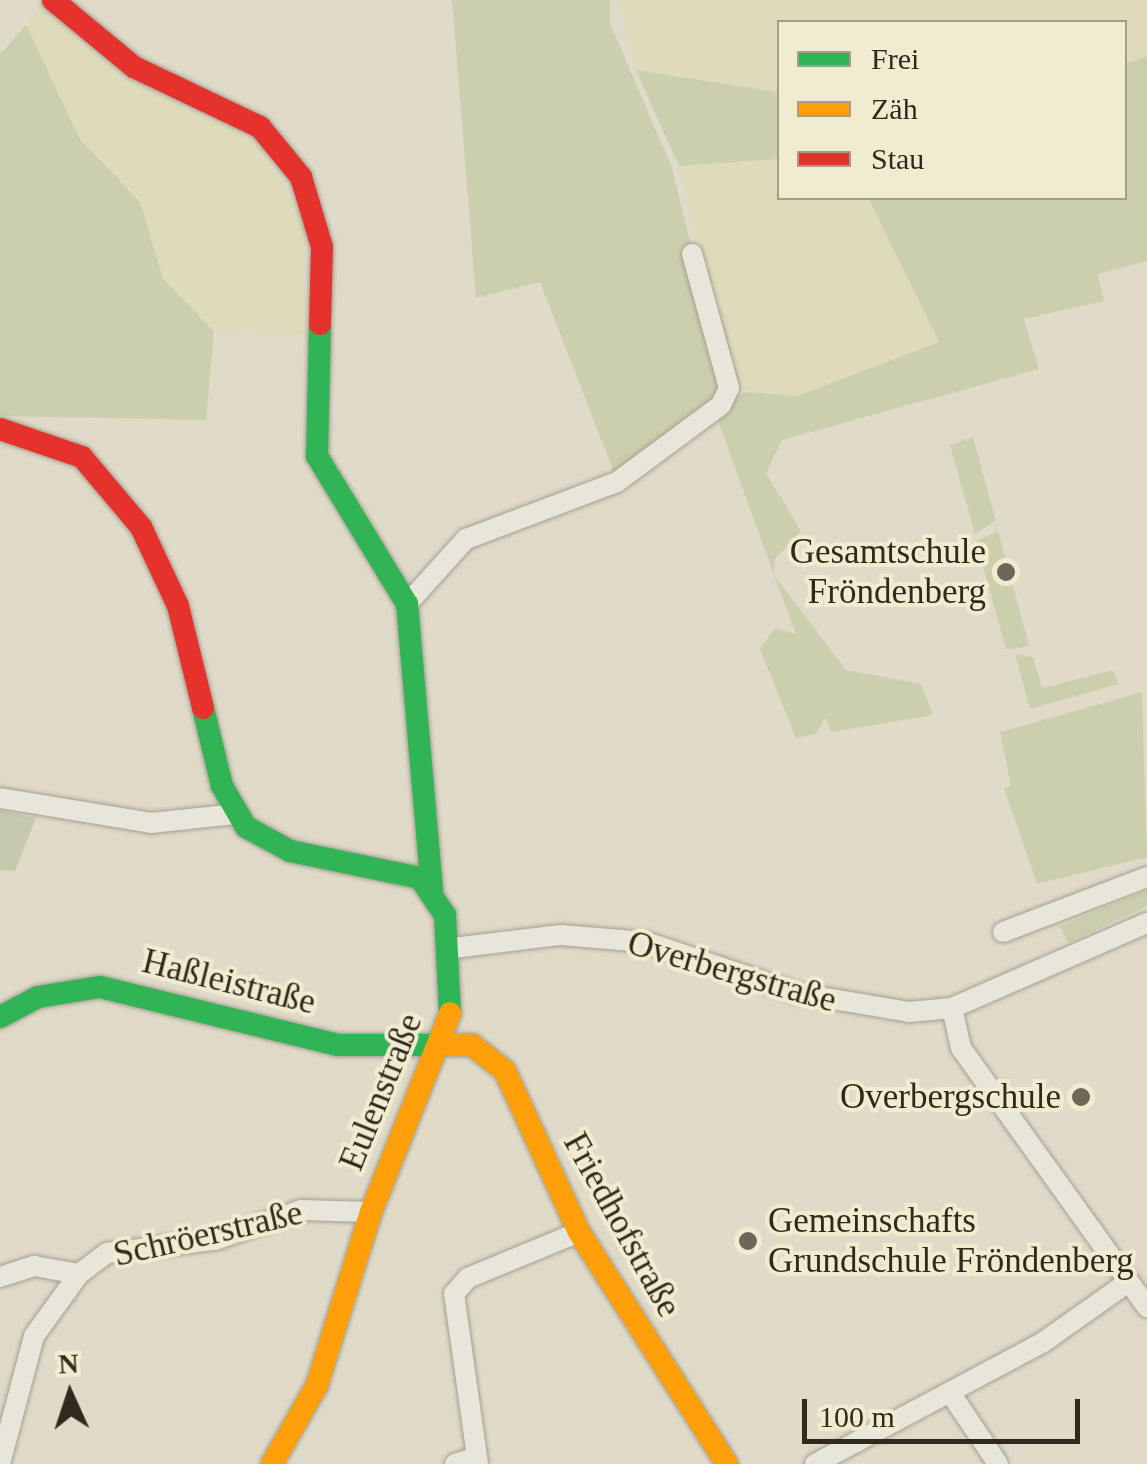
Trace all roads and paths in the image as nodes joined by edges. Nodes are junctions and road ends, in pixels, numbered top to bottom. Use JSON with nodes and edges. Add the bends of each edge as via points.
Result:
{"nodes":[{"id":1,"x":53,"y":0,"type":"edge"},
{"id":2,"x":692,"y":254,"type":"dead end"},
{"id":3,"x":0,"y":428,"type":"edge"},
{"id":4,"x":407,"y":604,"type":"junction"},
{"id":5,"x":0,"y":798,"type":"edge"},
{"id":6,"x":234,"y":814,"type":"junction"},
{"id":7,"x":1147,"y":877,"type":"edge"},
{"id":8,"x":432,"y":890,"type":"junction"},
{"id":9,"x":1147,"y":922,"type":"edge"},
{"id":10,"x":1003,"y":932,"type":"dead end"},
{"id":11,"x":453,"y":948,"type":"junction"},
{"id":12,"x":952,"y":1008,"type":"junction"},
{"id":13,"x":0,"y":1017,"type":"edge"},
{"id":14,"x":446,"y":1039,"type":"junction"},
{"id":15,"x":372,"y":1212,"type":"junction"},
{"id":16,"x":579,"y":1232,"type":"junction"},
{"id":17,"x":79,"y":1274,"type":"junction"},
{"id":18,"x":0,"y":1278,"type":"edge"},
{"id":19,"x":1128,"y":1282,"type":"junction"},
{"id":20,"x":1147,"y":1307,"type":"edge"},
{"id":21,"x":950,"y":1394,"type":"junction"},
{"id":22,"x":477,"y":1460,"type":"edge"},
{"id":23,"x":0,"y":1464,"type":"edge"},
{"id":24,"x":272,"y":1464,"type":"edge"},
{"id":25,"x":455,"y":1464,"type":"edge"},
{"id":26,"x":727,"y":1464,"type":"edge"},
{"id":27,"x":815,"y":1464,"type":"edge"},
{"id":28,"x":998,"y":1464,"type":"edge"}],
"edges":[{"from":1,"to":4,"type":"street","via":[[134,67],[260,127],[301,177],[322,247],[317,456]]},
{"from":2,"to":4,"type":"street","via":[[729,388],[721,405],[617,482],[466,539]]},
{"from":3,"to":6,"type":"street","via":[[82,457],[141,527],[178,606]]},
{"from":4,"to":8,"type":"street","name":"Eulenstraße"},
{"from":5,"to":6,"type":"street","via":[[151,822]]},
{"from":6,"to":8,"type":"street","via":[[274,845],[394,868]]},
{"from":7,"to":10,"type":"street"},
{"from":8,"to":11,"type":"street","name":"Eulenstraße"},
{"from":9,"to":12,"type":"street","name":"Overbergstraße"},
{"from":11,"to":12,"type":"street","name":"Overbergstraße","via":[[590,935],[646,942],[847,1006]]},
{"from":11,"to":14,"type":"street","name":"Eulenstraße"},
{"from":12,"to":19,"type":"street","via":[[960,1048]]},
{"from":13,"to":14,"type":"street","name":"Haßleistraße","via":[[38,997],[100,987],[338,1045]]},
{"from":14,"to":15,"type":"street","name":"Eulenstraße"},
{"from":14,"to":16,"type":"street","name":"Friedhofstraße","via":[[472,1045],[505,1071]]},
{"from":15,"to":17,"type":"street","name":"Schröerstraße","via":[[301,1210],[215,1240],[126,1247]]},
{"from":15,"to":24,"type":"street","name":"Eulenstraße","via":[[317,1386]]},
{"from":16,"to":22,"type":"street","via":[[468,1278],[454,1294]]},
{"from":16,"to":26,"type":"street","name":"Friedhofstraße"},
{"from":17,"to":18,"type":"street","via":[[34,1266]]},
{"from":17,"to":23,"type":"street","name":"Schröerstraße","via":[[34,1336]]},
{"from":19,"to":20,"type":"street"},
{"from":19,"to":21,"type":"street"},
{"from":21,"to":27,"type":"street"},
{"from":21,"to":28,"type":"street"},
{"from":22,"to":25,"type":"street"}]}
